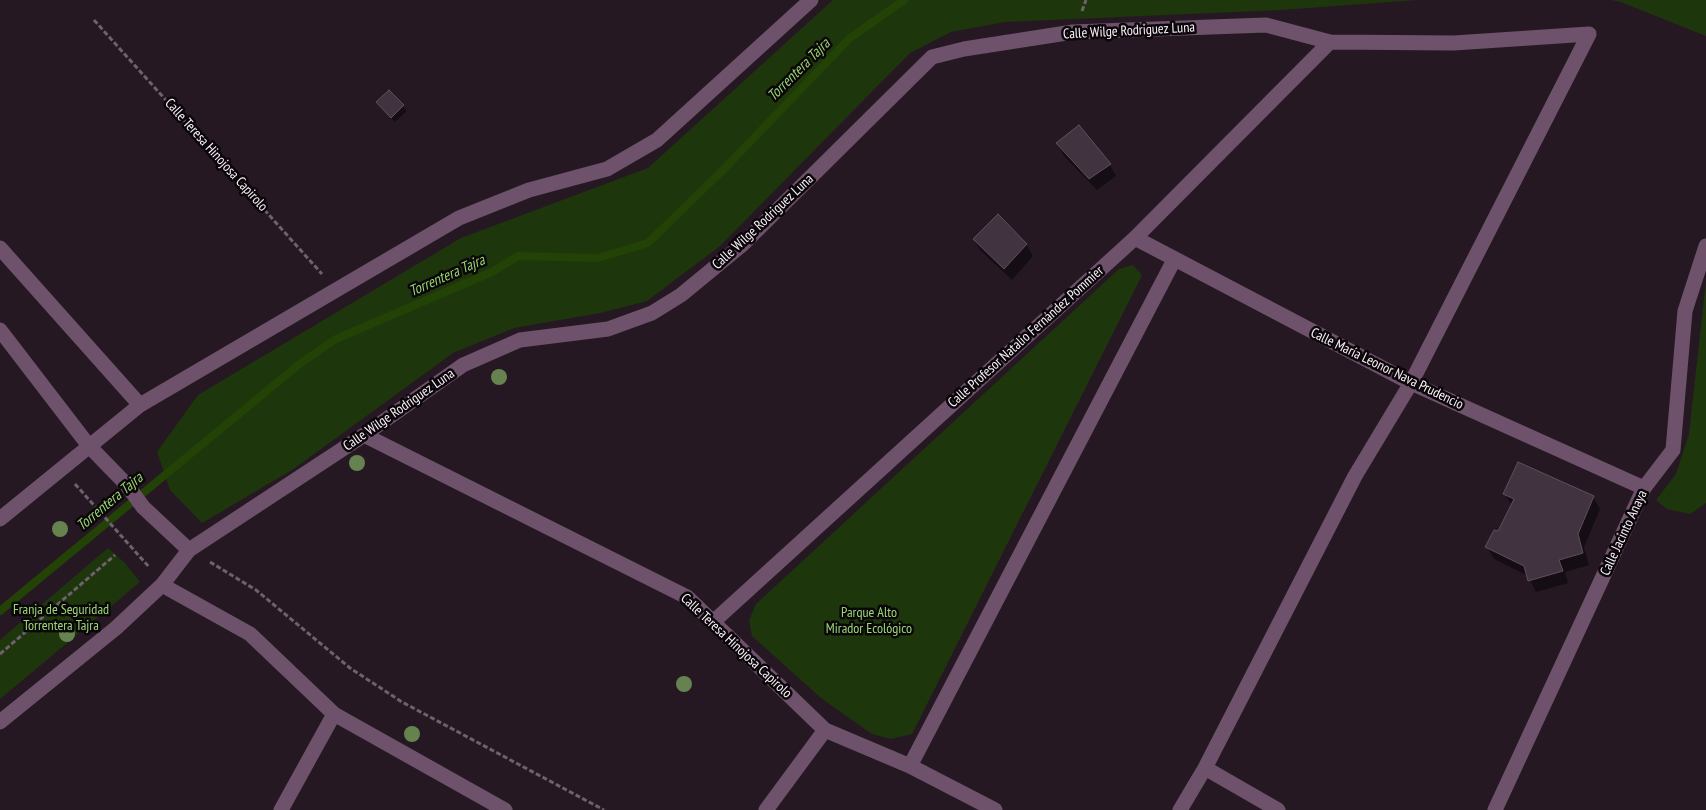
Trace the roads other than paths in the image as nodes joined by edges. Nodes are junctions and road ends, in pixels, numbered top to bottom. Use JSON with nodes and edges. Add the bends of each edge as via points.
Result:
{"nodes":[{"id":1,"x":812,"y":0,"type":"edge"},
{"id":2,"x":1330,"y":42,"type":"junction"},
{"id":3,"x":1135,"y":238,"type":"junction"},
{"id":4,"x":1706,"y":246,"type":"edge"},
{"id":5,"x":0,"y":248,"type":"edge"},
{"id":6,"x":1174,"y":260,"type":"junction"},
{"id":7,"x":0,"y":330,"type":"edge"},
{"id":8,"x":1411,"y":383,"type":"junction"},
{"id":9,"x":140,"y":405,"type":"junction"},
{"id":10,"x":364,"y":434,"type":"junction"},
{"id":11,"x":89,"y":446,"type":"junction"},
{"id":12,"x":1644,"y":488,"type":"junction"},
{"id":13,"x":0,"y":519,"type":"edge"},
{"id":14,"x":189,"y":550,"type":"junction"},
{"id":15,"x":162,"y":585,"type":"junction"},
{"id":16,"x":713,"y":622,"type":"junction"},
{"id":17,"x":334,"y":714,"type":"junction"},
{"id":18,"x":0,"y":722,"type":"edge"},
{"id":19,"x":826,"y":730,"type":"junction"},
{"id":20,"x":910,"y":766,"type":"junction"},
{"id":21,"x":1204,"y":768,"type":"junction"},
{"id":22,"x":281,"y":810,"type":"edge"},
{"id":23,"x":505,"y":810,"type":"edge"},
{"id":24,"x":766,"y":810,"type":"edge"},
{"id":25,"x":995,"y":810,"type":"edge"},
{"id":26,"x":1180,"y":810,"type":"edge"},
{"id":27,"x":1278,"y":810,"type":"edge"},
{"id":28,"x":1495,"y":810,"type":"edge"}],
"edges":[{"from":1,"to":9,"type":"street","via":[[657,140],[607,169],[529,190],[459,218]]},
{"from":2,"to":3,"type":"street","name":"Calle Profesor Natalio Fernández Pommier"},
{"from":2,"to":8,"type":"street","name":"Calle Wilge Rodriguez Luna","via":[[1454,43],[1590,34]]},
{"from":2,"to":10,"type":"street","name":"Calle Wilge Rodriguez Luna","via":[[1266,25],[1074,32],[932,57],[743,244],[681,295],[652,313],[608,329],[520,340],[463,365]]},
{"from":3,"to":6,"type":"street","name":"Calle María Leonor Nava Prudencio"},
{"from":3,"to":16,"type":"street","name":"Calle Profesor Natalio Fernández Pommier"},
{"from":4,"to":12,"type":"street","name":"Calle Jacinto Anaya","via":[[1685,311],[1673,450]]},
{"from":5,"to":9,"type":"street"},
{"from":6,"to":8,"type":"street","name":"Calle María Leonor Nava Prudencio"},
{"from":6,"to":20,"type":"street"},
{"from":7,"to":11,"type":"street"},
{"from":8,"to":12,"type":"street","name":"Calle María Leonor Nava Prudencio"},
{"from":8,"to":21,"type":"street","via":[[1355,476]]},
{"from":9,"to":11,"type":"street"},
{"from":10,"to":14,"type":"street","name":"Calle Wilge Rodriguez Luna"},
{"from":10,"to":16,"type":"street","name":"Calle Teresa Hinojosa Capirolo","via":[[687,596]]},
{"from":11,"to":13,"type":"street"},
{"from":11,"to":14,"type":"street","via":[[127,485],[143,507]]},
{"from":12,"to":28,"type":"street","name":"Calle Jacinto Anaya"},
{"from":14,"to":15,"type":"street","name":"Calle Wilge Rodriguez Luna"},
{"from":15,"to":17,"type":"street","via":[[250,634]]},
{"from":15,"to":18,"type":"street","name":"Calle Wilge Rodriguez Luna","via":[[116,628]]},
{"from":16,"to":19,"type":"street","name":"Calle Teresa Hinojosa Capirolo"},
{"from":17,"to":22,"type":"street"},
{"from":17,"to":23,"type":"street"},
{"from":19,"to":20,"type":"street","name":"Calle Teresa Hinojosa Capirolo"},
{"from":19,"to":24,"type":"street"},
{"from":20,"to":25,"type":"street","name":"Calle Teresa Hinojosa Capirolo"},
{"from":21,"to":26,"type":"street"},
{"from":21,"to":27,"type":"street"}]}
